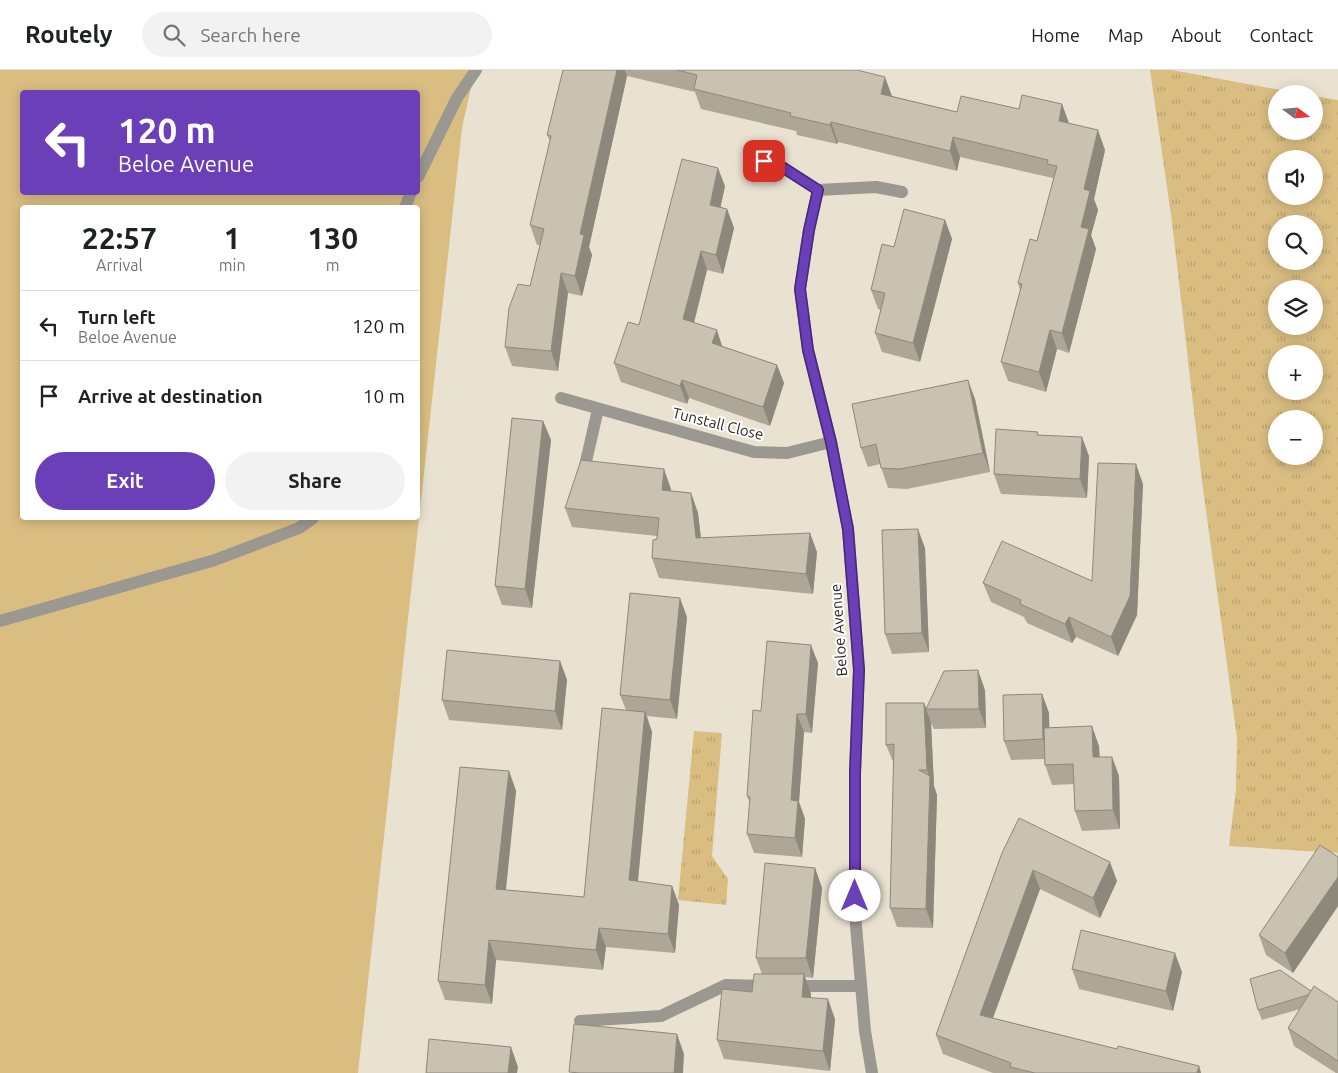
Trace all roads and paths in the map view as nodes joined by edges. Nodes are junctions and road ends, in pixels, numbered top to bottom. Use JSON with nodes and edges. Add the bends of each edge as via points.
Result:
{"nodes":[{"id":1,"x":476,"y":70,"type":"edge"},
{"id":2,"x":750,"y":156,"type":"dead end"},
{"id":3,"x":420,"y":173,"type":"edge"},
{"id":4,"x":818,"y":190,"type":"junction"},
{"id":5,"x":902,"y":192,"type":"dead end"},
{"id":6,"x":561,"y":398,"type":"dead end"},
{"id":7,"x":598,"y":409,"type":"junction"},
{"id":8,"x":831,"y":442,"type":"junction"},
{"id":9,"x":585,"y":466,"type":"edge"},
{"id":10,"x":310,"y":520,"type":"edge"},
{"id":11,"x":0,"y":621,"type":"edge"},
{"id":12,"x":861,"y":986,"type":"junction"},
{"id":13,"x":580,"y":1021,"type":"dead end"},
{"id":14,"x":872,"y":1073,"type":"edge"}],
"edges":[{"from":1,"to":3,"type":"street","via":[[457,98]]},
{"from":2,"to":4,"type":"street","via":[[779,165]]},
{"from":4,"to":5,"type":"street","via":[[876,187]]},
{"from":4,"to":8,"type":"street","name":"Beloe Avenue","via":[[800,289],[808,350]]},
{"from":6,"to":7,"type":"street","name":"Tunstall Close"},
{"from":7,"to":8,"type":"street","name":"Tunstall Close","via":[[754,452],[787,453]]},
{"from":7,"to":9,"type":"street"},
{"from":8,"to":12,"type":"street","name":"Beloe Avenue","via":[[848,529],[859,670],[855,914]]},
{"from":10,"to":11,"type":"street","via":[[298,528],[215,560]]},
{"from":12,"to":13,"type":"street","via":[[726,985],[661,1016]]},
{"from":12,"to":14,"type":"street","name":"Beloe Avenue"}]}
